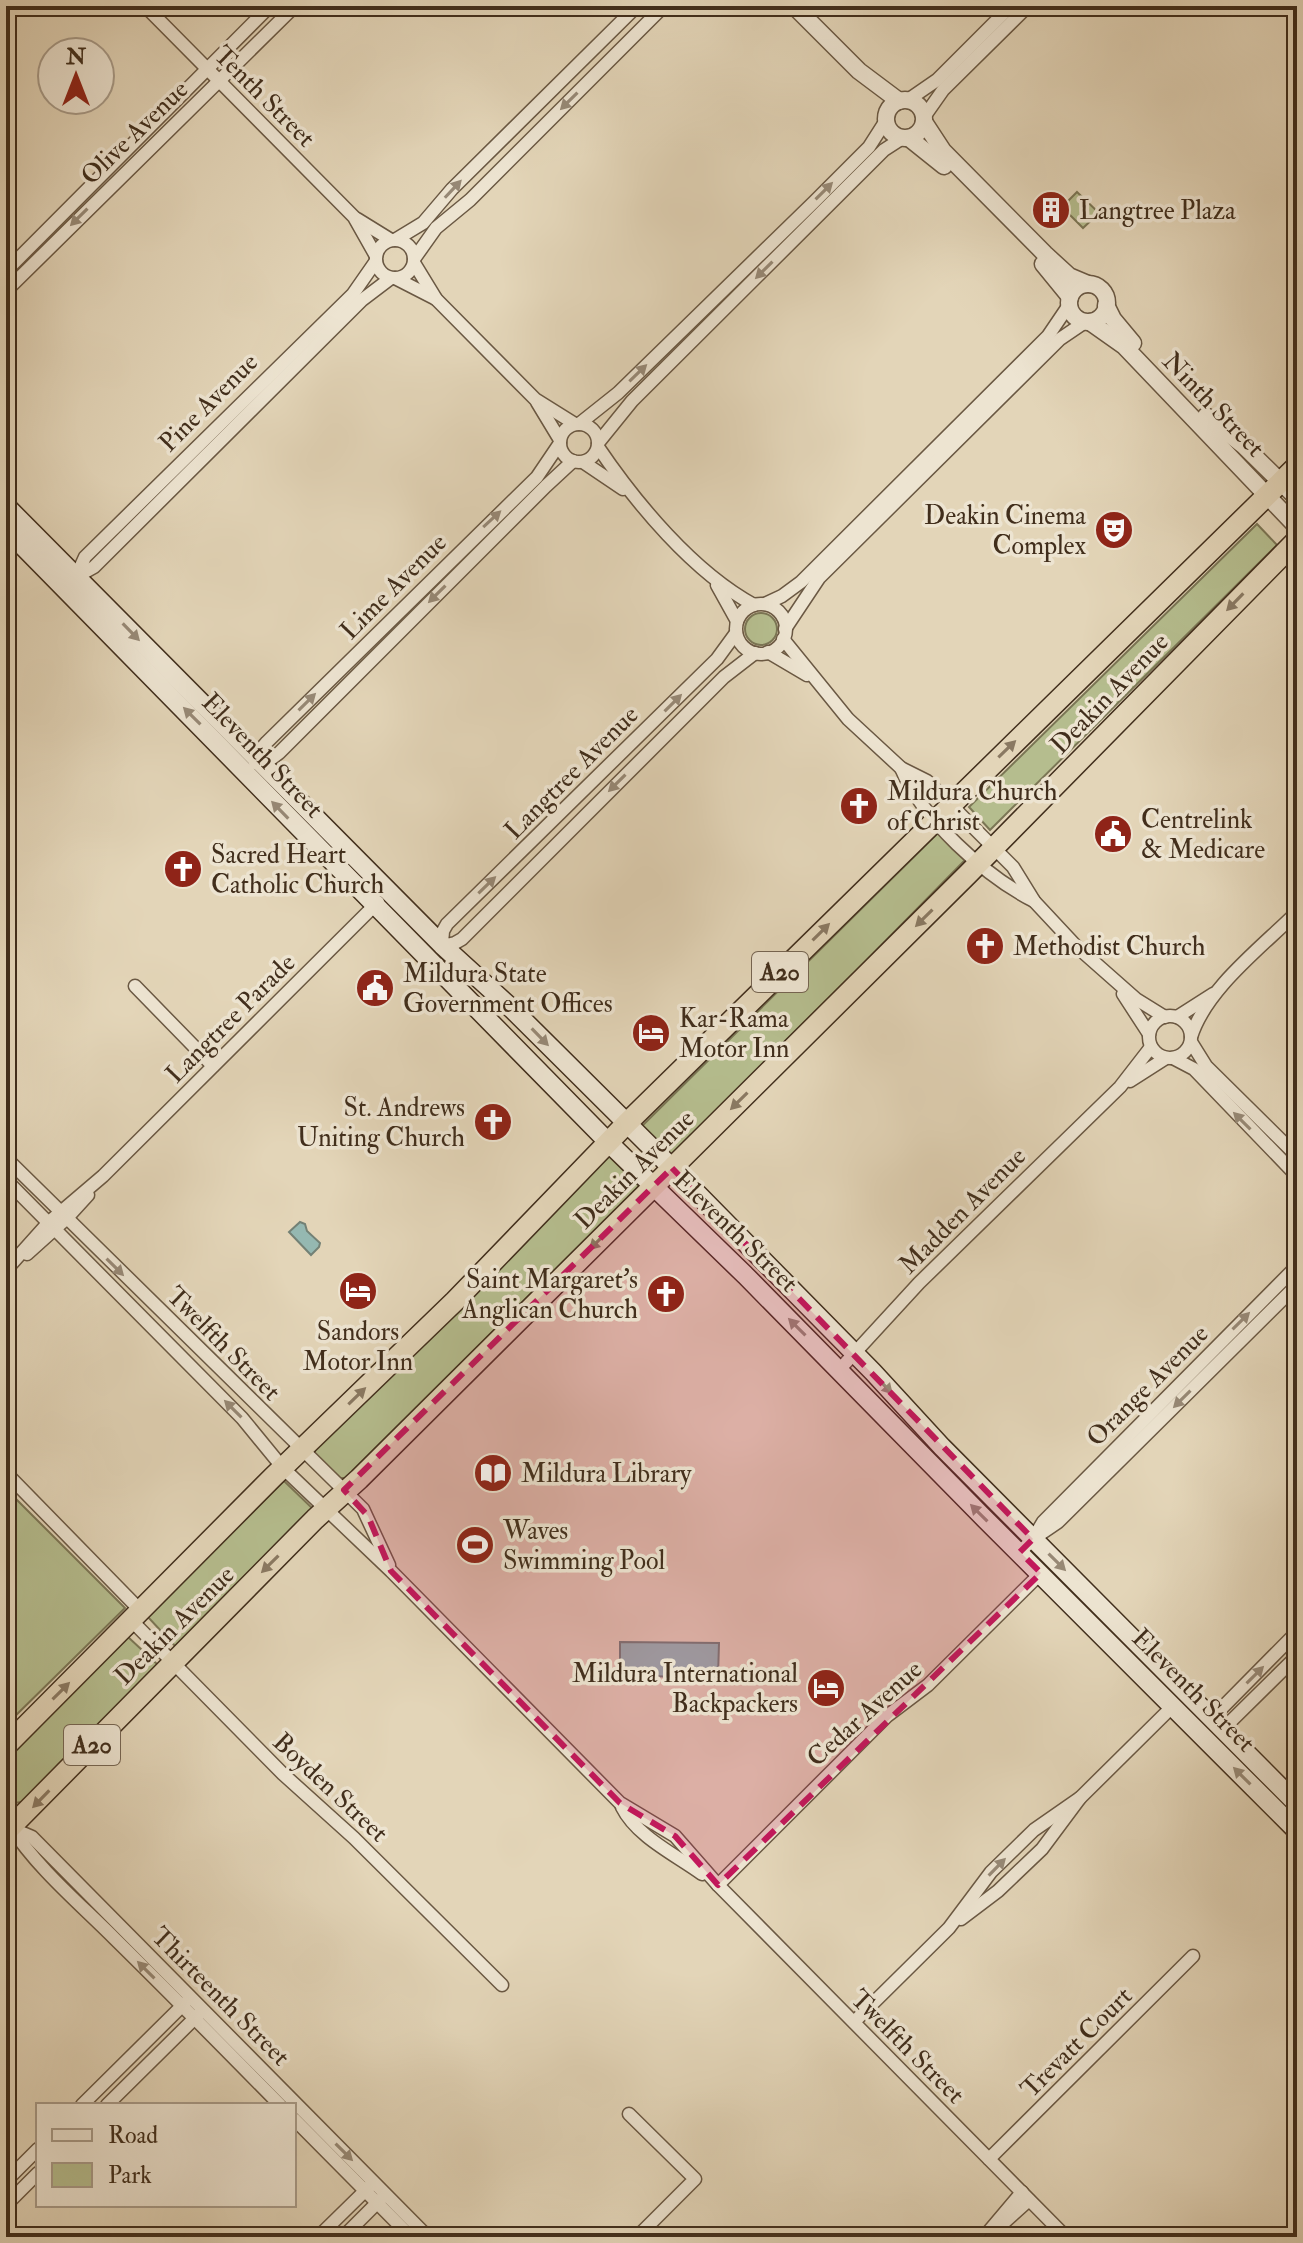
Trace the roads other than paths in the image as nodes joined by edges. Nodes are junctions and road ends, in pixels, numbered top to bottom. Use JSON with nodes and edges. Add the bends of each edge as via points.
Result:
{"nodes":[{"id":1,"x":145,"y":6,"type":"edge"},
{"id":2,"x":270,"y":6,"type":"edge"},
{"id":3,"x":295,"y":6,"type":"edge"},
{"id":4,"x":637,"y":6,"type":"edge"},
{"id":5,"x":664,"y":6,"type":"edge"},
{"id":6,"x":794,"y":6,"type":"edge"},
{"id":7,"x":1011,"y":6,"type":"edge"},
{"id":8,"x":1028,"y":6,"type":"edge"},
{"id":9,"x":587,"y":55,"type":"junction"},
{"id":10,"x":207,"y":69,"type":"junction"},
{"id":11,"x":601,"y":69,"type":"junction"},
{"id":12,"x":859,"y":71,"type":"junction"},
{"id":13,"x":219,"y":80,"type":"junction"},
{"id":14,"x":904,"y":100,"type":"junction"},
{"id":15,"x":886,"y":118,"type":"junction"},
{"id":16,"x":924,"y":120,"type":"junction"},
{"id":17,"x":905,"y":138,"type":"junction"},
{"id":18,"x":354,"y":217,"type":"junction"},
{"id":19,"x":393,"y":240,"type":"junction"},
{"id":20,"x":376,"y":258,"type":"junction"},
{"id":21,"x":414,"y":261,"type":"junction"},
{"id":22,"x":6,"y":271,"type":"edge"},
{"id":23,"x":393,"y":278,"type":"junction"},
{"id":24,"x":1088,"y":284,"type":"junction"},
{"id":25,"x":6,"y":291,"type":"edge"},
{"id":26,"x":436,"y":299,"type":"junction"},
{"id":27,"x":1069,"y":301,"type":"junction"},
{"id":28,"x":1106,"y":305,"type":"junction"},
{"id":29,"x":1087,"y":322,"type":"junction"},
{"id":30,"x":535,"y":399,"type":"junction"},
{"id":31,"x":577,"y":424,"type":"junction"},
{"id":32,"x":560,"y":442,"type":"junction"},
{"id":33,"x":598,"y":445,"type":"junction"},
{"id":34,"x":578,"y":462,"type":"junction"},
{"id":35,"x":1297,"y":466,"type":"edge"},
{"id":36,"x":1273,"y":488,"type":"junction"},
{"id":37,"x":629,"y":493,"type":"junction"},
{"id":38,"x":1297,"y":498,"type":"edge"},
{"id":39,"x":6,"y":506,"type":"edge"},
{"id":40,"x":1297,"y":527,"type":"edge"},
{"id":41,"x":13,"y":535,"type":"edge"},
{"id":42,"x":1297,"y":540,"type":"edge"},
{"id":43,"x":714,"y":579,"type":"junction"},
{"id":44,"x":70,"y":583,"type":"junction"},
{"id":45,"x":759,"y":605,"type":"junction"},
{"id":46,"x":736,"y":627,"type":"junction"},
{"id":47,"x":784,"y":634,"type":"junction"},
{"id":48,"x":761,"y":652,"type":"junction"},
{"id":49,"x":814,"y":679,"type":"junction"},
{"id":50,"x":251,"y":767,"type":"junction"},
{"id":51,"x":901,"y":768,"type":"junction"},
{"id":52,"x":952,"y":804,"type":"junction"},
{"id":53,"x":934,"y":820,"type":"junction"},
{"id":54,"x":994,"y":848,"type":"junction"},
{"id":55,"x":979,"y":863,"type":"junction"},
{"id":56,"x":388,"y":891,"type":"junction"},
{"id":57,"x":1034,"y":901,"type":"junction"},
{"id":58,"x":374,"y":906,"type":"junction"},
{"id":59,"x":1297,"y":912,"type":"edge"},
{"id":60,"x":442,"y":945,"type":"junction"},
{"id":61,"x":428,"y":960,"type":"junction"},
{"id":62,"x":1112,"y":979,"type":"junction"},
{"id":63,"x":135,"y":986,"type":"dead end"},
{"id":64,"x":1216,"y":993,"type":"junction"},
{"id":65,"x":1171,"y":1017,"type":"junction"},
{"id":66,"x":1192,"y":1036,"type":"junction"},
{"id":67,"x":1150,"y":1040,"type":"junction"},
{"id":68,"x":1170,"y":1058,"type":"junction"},
{"id":69,"x":213,"y":1066,"type":"junction"},
{"id":70,"x":1120,"y":1087,"type":"junction"},
{"id":71,"x":626,"y":1124,"type":"junction"},
{"id":72,"x":608,"y":1142,"type":"junction"},
{"id":73,"x":1297,"y":1156,"type":"edge"},
{"id":74,"x":6,"y":1158,"type":"edge"},
{"id":75,"x":672,"y":1168,"type":"junction"},
{"id":76,"x":1297,"y":1176,"type":"edge"},
{"id":77,"x":6,"y":1180,"type":"edge"},
{"id":78,"x":654,"y":1187,"type":"junction"},
{"id":79,"x":63,"y":1215,"type":"junction"},
{"id":80,"x":52,"y":1226,"type":"junction"},
{"id":81,"x":1297,"y":1266,"type":"edge"},
{"id":82,"x":6,"y":1270,"type":"edge"},
{"id":83,"x":1297,"y":1285,"type":"edge"},
{"id":84,"x":854,"y":1353,"type":"junction"},
{"id":85,"x":839,"y":1370,"type":"junction"},
{"id":86,"x":302,"y":1450,"type":"junction"},
{"id":87,"x":283,"y":1468,"type":"junction"},
{"id":88,"x":6,"y":1473,"type":"edge"},
{"id":89,"x":344,"y":1490,"type":"junction"},
{"id":90,"x":325,"y":1509,"type":"junction"},
{"id":91,"x":1027,"y":1545,"type":"junction"},
{"id":92,"x":391,"y":1571,"type":"junction"},
{"id":93,"x":1041,"y":1573,"type":"junction"},
{"id":94,"x":136,"y":1616,"type":"junction"},
{"id":95,"x":1297,"y":1632,"type":"edge"},
{"id":96,"x":1297,"y":1656,"type":"edge"},
{"id":97,"x":173,"y":1662,"type":"junction"},
{"id":98,"x":1173,"y":1706,"type":"junction"},
{"id":99,"x":1218,"y":1724,"type":"junction"},
{"id":100,"x":1204,"y":1737,"type":"junction"},
{"id":101,"x":6,"y":1746,"type":"edge"},
{"id":102,"x":1080,"y":1798,"type":"junction"},
{"id":103,"x":1297,"y":1804,"type":"edge"},
{"id":104,"x":8,"y":1827,"type":"edge"},
{"id":105,"x":1296,"y":1830,"type":"edge"},
{"id":106,"x":718,"y":1885,"type":"junction"},
{"id":107,"x":949,"y":1928,"type":"junction"},
{"id":108,"x":1193,"y":1956,"type":"dead end"},
{"id":109,"x":502,"y":1985,"type":"dead end"},
{"id":110,"x":186,"y":2002,"type":"junction"},
{"id":111,"x":199,"y":2014,"type":"junction"},
{"id":112,"x":854,"y":2022,"type":"junction"},
{"id":113,"x":84,"y":2103,"type":"edge"},
{"id":114,"x":109,"y":2103,"type":"edge"},
{"id":115,"x":278,"y":2103,"type":"edge"},
{"id":116,"x":287,"y":2103,"type":"edge"},
{"id":117,"x":296,"y":2112,"type":"edge"},
{"id":118,"x":629,"y":2114,"type":"dead end"},
{"id":119,"x":296,"y":2121,"type":"edge"},
{"id":120,"x":36,"y":2151,"type":"edge"},
{"id":121,"x":989,"y":2159,"type":"junction"},
{"id":122,"x":36,"y":2175,"type":"edge"},
{"id":123,"x":6,"y":2181,"type":"edge"},
{"id":124,"x":369,"y":2186,"type":"junction"},
{"id":125,"x":1026,"y":2196,"type":"junction"},
{"id":126,"x":381,"y":2199,"type":"junction"},
{"id":127,"x":6,"y":2205,"type":"edge"},
{"id":128,"x":318,"y":2237,"type":"edge"},
{"id":129,"x":343,"y":2237,"type":"edge"},
{"id":130,"x":411,"y":2237,"type":"edge"},
{"id":131,"x":428,"y":2237,"type":"edge"},
{"id":132,"x":637,"y":2237,"type":"edge"},
{"id":133,"x":984,"y":2237,"type":"edge"},
{"id":134,"x":1066,"y":2237,"type":"edge"}],
"edges":[{"from":1,"to":10,"type":"street","name":"Tenth Street"},
{"from":2,"to":10,"type":"street","name":"Olive Avenue"},
{"from":3,"to":13,"type":"street","name":"Olive Avenue"},
{"from":4,"to":9,"type":"street"},
{"from":5,"to":11,"type":"street"},
{"from":6,"to":12,"type":"street"},
{"from":7,"to":14,"type":"street","via":[[937,80]]},
{"from":8,"to":16,"type":"street","via":[[943,90]]},
{"from":9,"to":11,"type":"street"},
{"from":19,"to":9,"type":"street","one_way":true,"via":[[430,217]]},
{"from":10,"to":13,"type":"street","name":"Tenth Street"},
{"from":10,"to":22,"type":"street","name":"Olive Avenue"},
{"from":11,"to":21,"type":"street","one_way":true,"via":[[436,228]]},
{"from":12,"to":14,"type":"street"},
{"from":12,"to":15,"type":"street"},
{"from":13,"to":18,"type":"street","name":"Tenth Street"},
{"from":13,"to":25,"type":"street","name":"Olive Avenue","one_way":true},
{"from":14,"to":15,"type":"street","via":[[889,108]]},
{"from":14,"to":16,"type":"street","via":[[919,106]]},
{"from":15,"to":17,"type":"street","via":[[891,133]]},
{"from":31,"to":15,"type":"street","one_way":true,"via":[[618,393],[814,202],[869,147]]},
{"from":16,"to":17,"type":"street","via":[[919,133]]},
{"from":16,"to":24,"type":"street","via":[[943,151],[1045,254],[1069,276]]},
{"from":17,"to":27,"type":"street","via":[[935,157],[1039,260]]},
{"from":17,"to":33,"type":"street","one_way":true,"via":[[884,150],[632,401]]},
{"from":18,"to":19,"type":"street","name":"Tenth Street"},
{"from":18,"to":20,"type":"street","name":"Tenth Street"},
{"from":19,"to":20,"type":"street","via":[[381,246]]},
{"from":19,"to":21,"type":"street","via":[[407,243]]},
{"from":20,"to":23,"type":"street","via":[[381,272]]},
{"from":20,"to":44,"type":"street","name":"Pine Avenue","via":[[353,294],[85,557]]},
{"from":21,"to":23,"type":"street","via":[[407,274]]},
{"from":21,"to":26,"type":"street"},
{"from":23,"to":26,"type":"street"},
{"from":23,"to":44,"type":"street","name":"Pine Avenue","via":[[362,300],[94,567]]},
{"from":24,"to":27,"type":"street","via":[[1077,288]]},
{"from":24,"to":28,"type":"street","via":[[1102,291]]},
{"from":26,"to":30,"type":"street"},
{"from":27,"to":29,"type":"street","via":[[1074,316]]},
{"from":27,"to":45,"type":"street","via":[[1048,336],[801,582]]},
{"from":28,"to":29,"type":"street","via":[[1101,317]]},
{"from":28,"to":36,"type":"street","name":"Ninth Street","via":[[1128,338],[1221,431],[1244,446]]},
{"from":29,"to":36,"type":"street","name":"Ninth Street","via":[[1124,346]]},
{"from":29,"to":47,"type":"street","via":[[1049,349],[819,578]]},
{"from":30,"to":31,"type":"street"},
{"from":30,"to":32,"type":"street"},
{"from":31,"to":32,"type":"street","via":[[565,430]]},
{"from":31,"to":33,"type":"street","via":[[591,427]]},
{"from":32,"to":34,"type":"street","via":[[563,454]]},
{"from":50,"to":32,"type":"street","name":"Lime Avenue","one_way":true,"via":[[267,742],[537,477]]},
{"from":33,"to":34,"type":"street","via":[[593,456]]},
{"from":33,"to":37,"type":"street"},
{"from":34,"to":37,"type":"street"},
{"from":34,"to":50,"type":"street","name":"Lime Avenue","one_way":true,"via":[[459,572],[279,753]]},
{"from":35,"to":36,"type":"highway","name":"Deakin Avenue","number":"A20"},
{"from":36,"to":38,"type":"street","name":"Ninth Street"},
{"from":36,"to":40,"type":"street","name":"Ninth Street"},
{"from":52,"to":36,"type":"highway","name":"Deakin Avenue","number":"A20","one_way":true},
{"from":37,"to":43,"type":"street"},
{"from":39,"to":41,"type":"main road","name":"Eleventh Street"},
{"from":41,"to":44,"type":"main road","name":"Eleventh Street"},
{"from":42,"to":54,"type":"highway","name":"Deakin Avenue","number":"A20","one_way":true},
{"from":43,"to":45,"type":"street"},
{"from":43,"to":46,"type":"street"},
{"from":44,"to":50,"type":"main road","name":"Eleventh Street"},
{"from":45,"to":46,"type":"street","via":[[741,614]]},
{"from":45,"to":47,"type":"street","via":[[782,615]]},
{"from":46,"to":48,"type":"street","via":[[742,645]]},
{"from":60,"to":46,"type":"street","name":"Langtree Avenue","one_way":true,"via":[[447,924],[717,659]]},
{"from":47,"to":48,"type":"street"},
{"from":47,"to":49,"type":"street"},
{"from":48,"to":49,"type":"street"},
{"from":48,"to":60,"type":"street","name":"Langtree Avenue","one_way":true,"via":[[724,677],[462,939]]},
{"from":49,"to":51,"type":"street"},
{"from":50,"to":56,"type":"main road","name":"Eleventh Street"},
{"from":58,"to":50,"type":"main road","name":"Eleventh Street","one_way":true},
{"from":51,"to":52,"type":"street","via":[[927,781]]},
{"from":51,"to":53,"type":"street"},
{"from":52,"to":53,"type":"highway","name":"Deakin Avenue","number":"A20"},
{"from":52,"to":54,"type":"street"},
{"from":53,"to":55,"type":"street"},
{"from":71,"to":53,"type":"highway","name":"Deakin Avenue","number":"A20","one_way":true},
{"from":54,"to":55,"type":"highway","name":"Deakin Avenue","number":"A20"},
{"from":54,"to":57,"type":"street"},
{"from":55,"to":57,"type":"street","via":[[998,882]]},
{"from":55,"to":75,"type":"highway","name":"Deakin Avenue","number":"A20","one_way":true},
{"from":56,"to":58,"type":"street","name":"Langtree Parade"},
{"from":56,"to":60,"type":"main road","name":"Eleventh Street"},
{"from":57,"to":62,"type":"street"},
{"from":58,"to":61,"type":"main road","name":"Eleventh Street"},
{"from":58,"to":69,"type":"street","name":"Langtree Parade"},
{"from":59,"to":64,"type":"street"},
{"from":60,"to":61,"type":"street","name":"Langtree Avenue"},
{"from":60,"to":71,"type":"main road","name":"Eleventh Street","one_way":true},
{"from":61,"to":72,"type":"main road","name":"Eleventh Street"},
{"from":62,"to":65,"type":"street","via":[[1152,1011]]},
{"from":62,"to":67,"type":"street"},
{"from":63,"to":69,"type":"street"},
{"from":64,"to":65,"type":"street"},
{"from":64,"to":66,"type":"street"},
{"from":65,"to":66,"type":"street","via":[[1188,1025]]},
{"from":65,"to":67,"type":"street","via":[[1155,1023]]},
{"from":66,"to":68,"type":"street","via":[[1185,1053]]},
{"from":66,"to":73,"type":"street","via":[[1206,1066]]},
{"from":67,"to":68,"type":"street","via":[[1155,1052]]},
{"from":67,"to":70,"type":"street","name":"Madden Avenue"},
{"from":68,"to":70,"type":"street","name":"Madden Avenue"},
{"from":76,"to":68,"type":"street","one_way":true,"via":[[1194,1069]]},
{"from":69,"to":79,"type":"street","name":"Langtree Parade"},
{"from":70,"to":84,"type":"street","name":"Madden Avenue"},
{"from":71,"to":72,"type":"highway","name":"Deakin Avenue","number":"A20"},
{"from":71,"to":75,"type":"main road","name":"Eleventh Street"},
{"from":72,"to":78,"type":"main road","name":"Eleventh Street"},
{"from":86,"to":72,"type":"highway","name":"Deakin Avenue","number":"A20","one_way":true},
{"from":74,"to":79,"type":"street","name":"Twelfth Street"},
{"from":75,"to":78,"type":"highway","name":"Deakin Avenue","number":"A20"},
{"from":75,"to":84,"type":"main road","name":"Eleventh Street"},
{"from":77,"to":80,"type":"street","name":"Twelfth Street"},
{"from":85,"to":78,"type":"main road","name":"Eleventh Street","one_way":true},
{"from":78,"to":89,"type":"highway","name":"Deakin Avenue","number":"A20","one_way":true},
{"from":79,"to":80,"type":"street","name":"Langtree Parade"},
{"from":79,"to":86,"type":"street","name":"Twelfth Street","one_way":true},
{"from":80,"to":82,"type":"street","name":"Langtree Parade"},
{"from":87,"to":80,"type":"street","name":"Twelfth Street","one_way":true,"via":[[246,1422]]},
{"from":91,"to":81,"type":"street","name":"Orange Avenue","one_way":true,"via":[[1050,1514]]},
{"from":83,"to":91,"type":"street","name":"Orange Avenue","one_way":true,"via":[[1050,1530]]},
{"from":84,"to":85,"type":"street","name":"Madden Avenue"},
{"from":84,"to":91,"type":"main road","name":"Eleventh Street","one_way":true},
{"from":91,"to":85,"type":"main road","name":"Eleventh Street","one_way":true},
{"from":86,"to":87,"type":"highway","name":"Deakin Avenue","number":"A20"},
{"from":86,"to":89,"type":"street","name":"Twelfth Street"},
{"from":87,"to":90,"type":"street","name":"Twelfth Street"},
{"from":87,"to":94,"type":"highway","name":"Deakin Avenue","number":"A20"},
{"from":88,"to":94,"type":"street","name":"Boyden Street"},
{"from":89,"to":90,"type":"highway","name":"Deakin Avenue","number":"A20"},
{"from":89,"to":92,"type":"street","name":"Twelfth Street","via":[[368,1516]]},
{"from":90,"to":92,"type":"street","name":"Twelfth Street"},
{"from":90,"to":97,"type":"highway","name":"Deakin Avenue","number":"A20","one_way":true},
{"from":91,"to":93,"type":"main road","name":"Eleventh Street"},
{"from":91,"to":99,"type":"main road","name":"Eleventh Street","one_way":true},
{"from":92,"to":106,"type":"street","name":"Twelfth Street","via":[[620,1803],[635,1825]]},
{"from":93,"to":98,"type":"main road","name":"Eleventh Street"},
{"from":93,"to":106,"type":"street","name":"Cedar Avenue","via":[[935,1678],[887,1716]]},
{"from":94,"to":97,"type":"street","name":"Boyden Street"},
{"from":101,"to":94,"type":"highway","name":"Deakin Avenue","number":"A20","one_way":true},
{"from":99,"to":95,"type":"street","one_way":true},
{"from":96,"to":99,"type":"street"},
{"from":97,"to":104,"type":"highway","name":"Deakin Avenue","number":"A20","one_way":true},
{"from":97,"to":109,"type":"street","name":"Boyden Street"},
{"from":98,"to":100,"type":"main road","name":"Eleventh Street"},
{"from":98,"to":102,"type":"street"},
{"from":99,"to":100,"type":"main road"},
{"from":99,"to":103,"type":"main road","name":"Eleventh Street"},
{"from":105,"to":100,"type":"main road","name":"Eleventh Street","one_way":true},
{"from":102,"to":107,"type":"street","via":[[1042,1849]]},
{"from":107,"to":102,"type":"street","one_way":true,"via":[[991,1872],[1034,1830]]},
{"from":104,"to":110,"type":"street","name":"Thirteenth Street","via":[[66,1894]]},
{"from":106,"to":112,"type":"street","name":"Twelfth Street"},
{"from":107,"to":112,"type":"street"},
{"from":108,"to":121,"type":"street","name":"Trevatt Court"},
{"from":110,"to":111,"type":"street","name":"Thirteenth Street"},
{"from":110,"to":113,"type":"street"},
{"from":111,"to":114,"type":"street"},
{"from":111,"to":115,"type":"street","name":"Thirteenth Street"},
{"from":111,"to":116,"type":"street","name":"Thirteenth Street","one_way":true},
{"from":112,"to":121,"type":"street","name":"Twelfth Street"},
{"from":117,"to":124,"type":"street","name":"Thirteenth Street","one_way":true},
{"from":118,"to":132,"type":"street","via":[[695,2179]]},
{"from":119,"to":124,"type":"street","name":"Thirteenth Street"},
{"from":120,"to":123,"type":"street"},
{"from":121,"to":125,"type":"street","name":"Twelfth Street"},
{"from":122,"to":127,"type":"street"},
{"from":124,"to":126,"type":"street","name":"Thirteenth Street"},
{"from":124,"to":128,"type":"street"},
{"from":125,"to":133,"type":"street"},
{"from":125,"to":134,"type":"street","name":"Twelfth Street"},
{"from":126,"to":129,"type":"street"},
{"from":126,"to":130,"type":"street","name":"Thirteenth Street"},
{"from":126,"to":131,"type":"street","name":"Thirteenth Street"}]}
